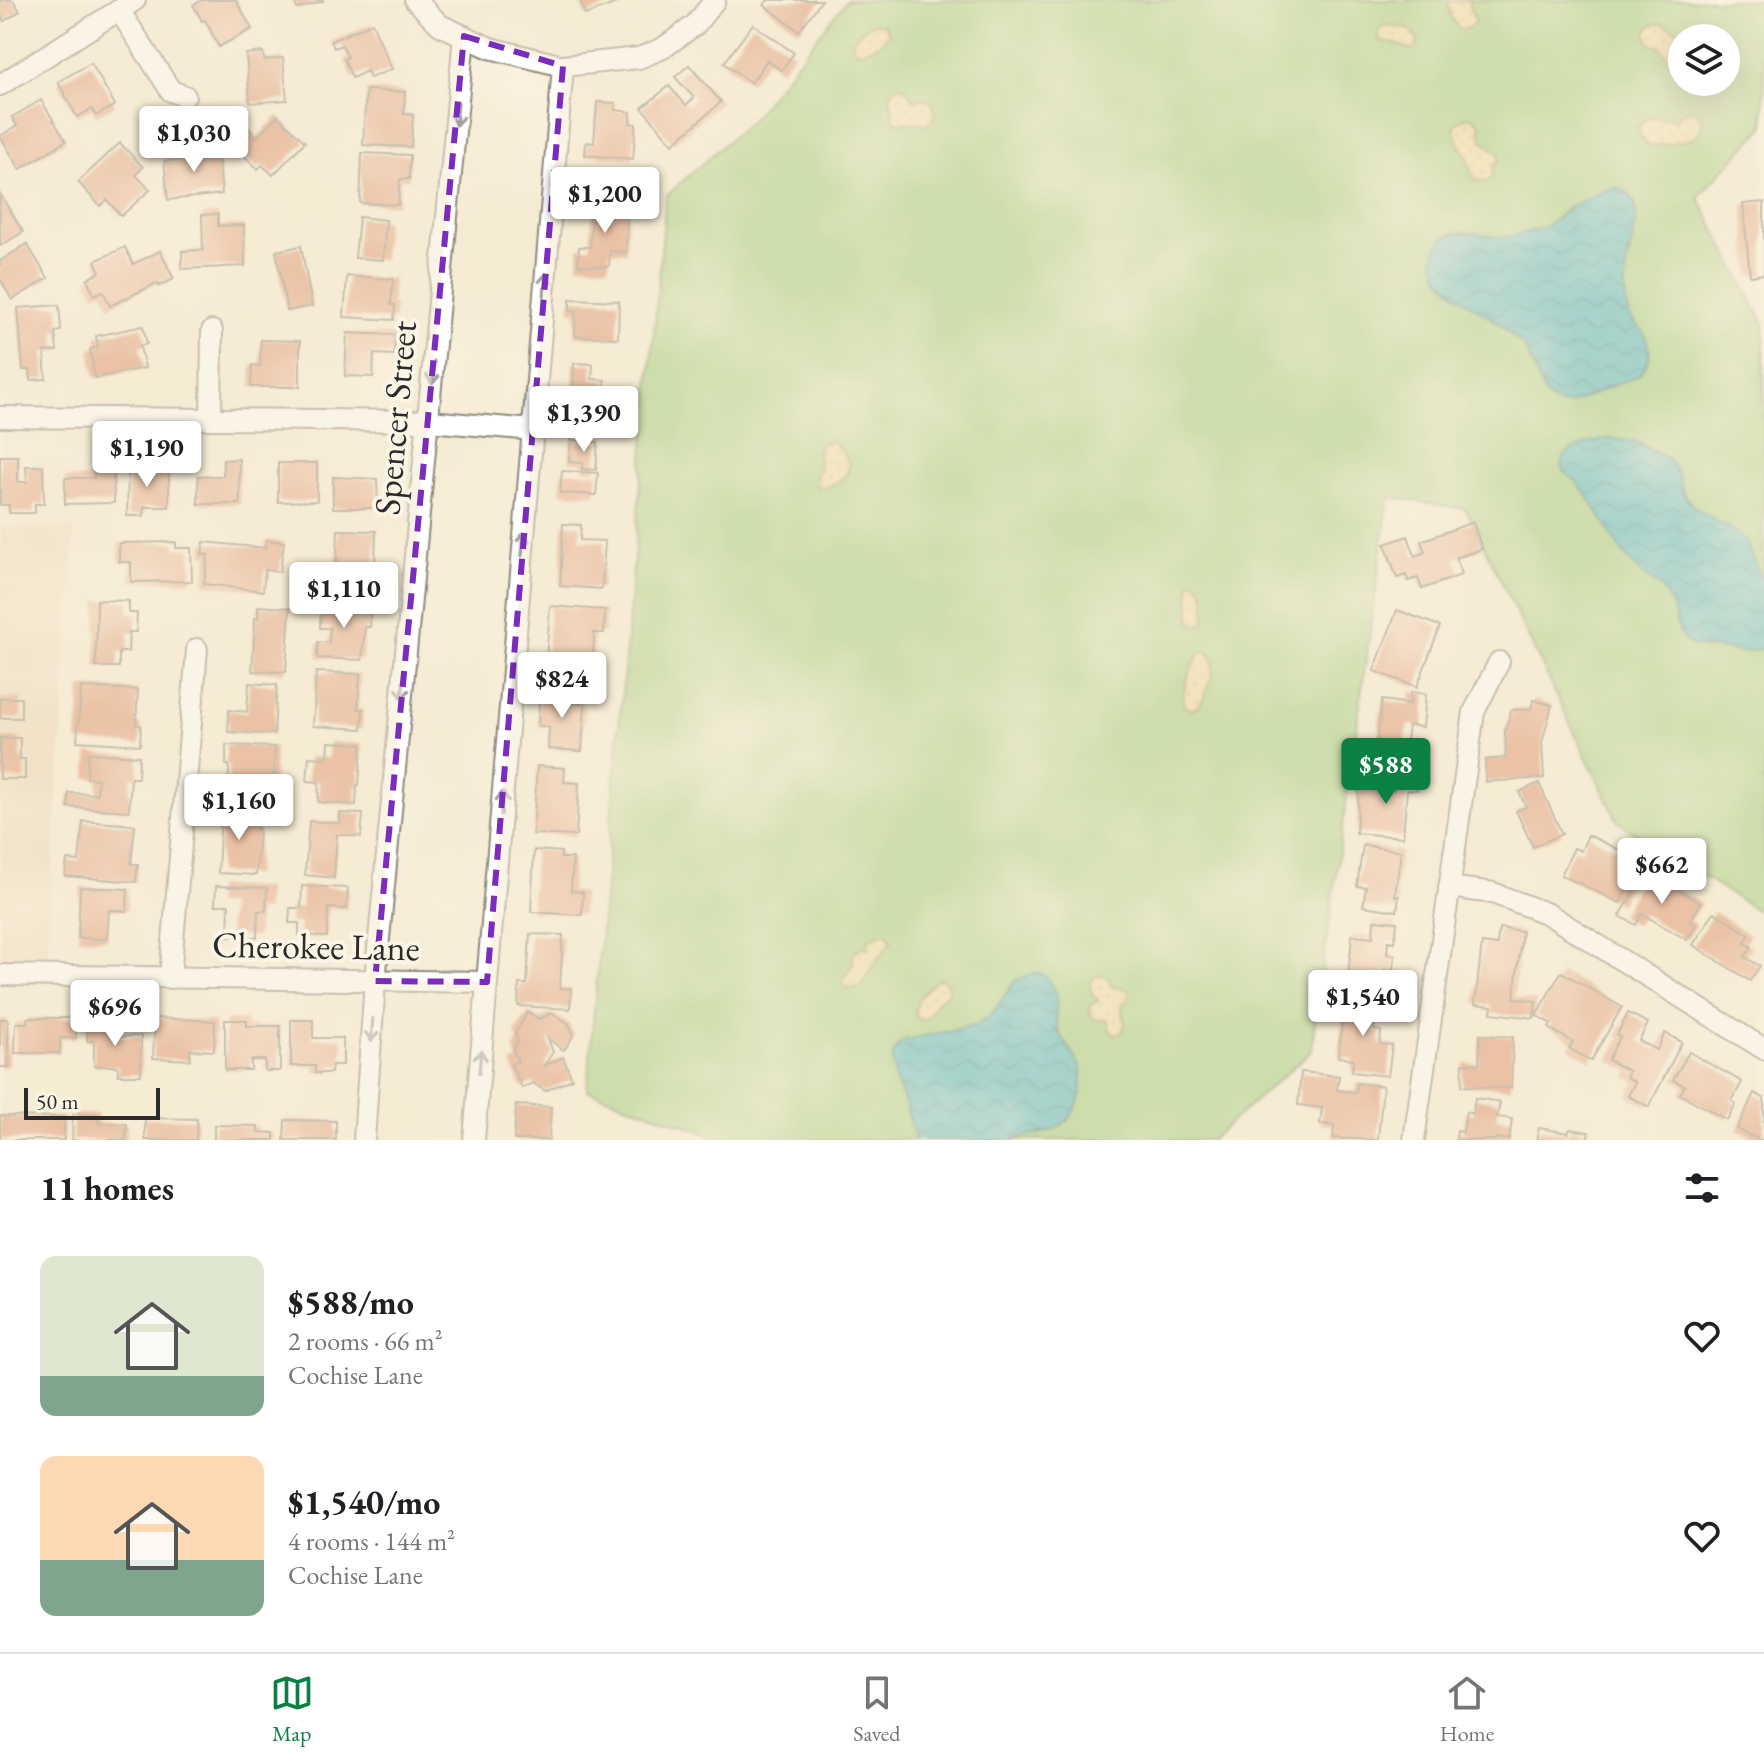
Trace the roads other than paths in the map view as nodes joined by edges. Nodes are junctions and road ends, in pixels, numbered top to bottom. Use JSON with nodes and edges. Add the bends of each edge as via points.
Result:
{"nodes":[{"id":1,"x":415,"y":0,"type":"edge"},
{"id":2,"x":715,"y":0,"type":"edge"},
{"id":3,"x":127,"y":5,"type":"edge"},
{"id":4,"x":464,"y":36,"type":"junction"},
{"id":5,"x":563,"y":66,"type":"junction"},
{"id":6,"x":0,"y":85,"type":"edge"},
{"id":7,"x":185,"y":96,"type":"dead end"},
{"id":8,"x":212,"y":331,"type":"dead end"},
{"id":9,"x":0,"y":417,"type":"edge"},
{"id":10,"x":211,"y":419,"type":"junction"},
{"id":11,"x":429,"y":421,"type":"junction"},
{"id":12,"x":533,"y":430,"type":"junction"},
{"id":13,"x":197,"y":649,"type":"dead end"},
{"id":14,"x":1499,"y":662,"type":"dead end"},
{"id":15,"x":1449,"y":887,"type":"junction"},
{"id":16,"x":0,"y":975,"type":"edge"},
{"id":17,"x":170,"y":978,"type":"junction"},
{"id":18,"x":375,"y":981,"type":"junction"},
{"id":19,"x":487,"y":982,"type":"junction"},
{"id":20,"x":1764,"y":1049,"type":"edge"},
{"id":21,"x":364,"y":1140,"type":"edge"},
{"id":22,"x":474,"y":1140,"type":"edge"},
{"id":23,"x":1414,"y":1140,"type":"edge"}],
"edges":[{"from":1,"to":4,"type":"street","via":[[440,25]]},
{"from":2,"to":5,"type":"street","via":[[695,25],[663,48],[639,58]]},
{"from":3,"to":6,"type":"street"},
{"from":3,"to":7,"type":"street","via":[[171,91]]},
{"from":4,"to":5,"type":"street"},
{"from":4,"to":11,"type":"street","name":"Spencer Street","one_way":true},
{"from":12,"to":5,"type":"street","one_way":true},
{"from":8,"to":10,"type":"street"},
{"from":9,"to":10,"type":"street"},
{"from":10,"to":11,"type":"street"},
{"from":11,"to":12,"type":"street"},
{"from":11,"to":18,"type":"street","name":"Spencer Street","one_way":true},
{"from":19,"to":12,"type":"street","one_way":true},
{"from":13,"to":17,"type":"street"},
{"from":14,"to":15,"type":"street","via":[[1474,712]]},
{"from":15,"to":20,"type":"street","via":[[1493,893],[1548,914]]},
{"from":15,"to":23,"type":"street"},
{"from":16,"to":17,"type":"street","name":"Cherokee Lane"},
{"from":17,"to":18,"type":"street","name":"Cherokee Lane"},
{"from":18,"to":19,"type":"street","name":"Cherokee Lane"},
{"from":18,"to":21,"type":"street","name":"Spencer Street","one_way":true},
{"from":22,"to":19,"type":"street","one_way":true}]}
